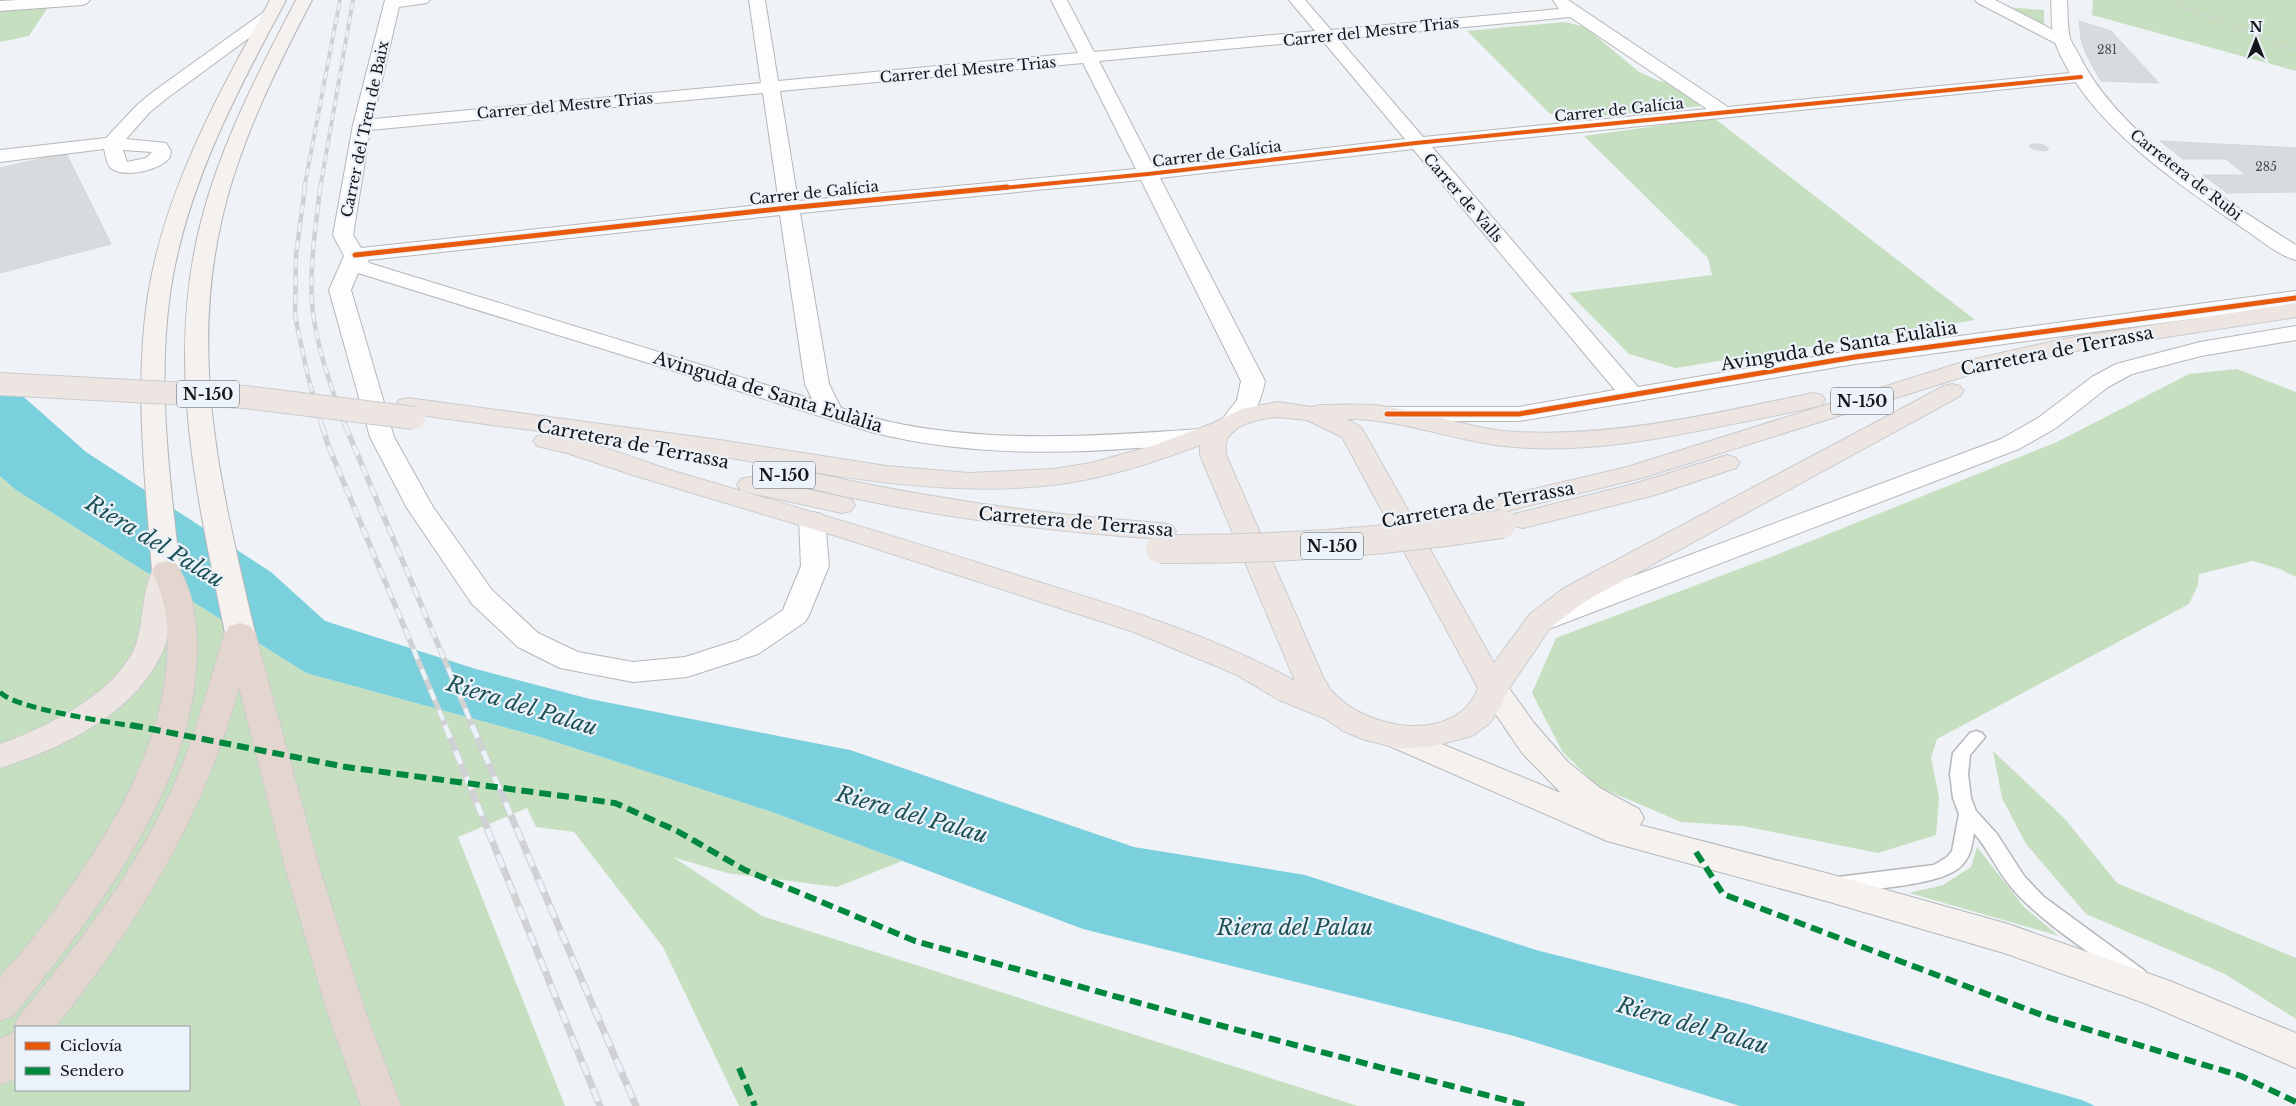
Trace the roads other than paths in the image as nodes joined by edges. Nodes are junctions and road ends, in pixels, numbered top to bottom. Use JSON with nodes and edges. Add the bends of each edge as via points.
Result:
{"nodes":[{"id":1,"x":82,"y":0,"type":"edge"},
{"id":2,"x":304,"y":0,"type":"edge"},
{"id":3,"x":422,"y":0,"type":"edge"},
{"id":4,"x":757,"y":0,"type":"edge"},
{"id":5,"x":1059,"y":0,"type":"edge"},
{"id":6,"x":1296,"y":0,"type":"edge"},
{"id":7,"x":1559,"y":0,"type":"edge"},
{"id":8,"x":1983,"y":0,"type":"edge"},
{"id":9,"x":2059,"y":0,"type":"edge"},
{"id":10,"x":392,"y":1,"type":"edge"},
{"id":11,"x":0,"y":6,"type":"edge"},
{"id":12,"x":274,"y":7,"type":"edge"},
{"id":13,"x":1573,"y":12,"type":"junction"},
{"id":14,"x":1327,"y":36,"type":"junction"},
{"id":15,"x":2063,"y":41,"type":"junction"},
{"id":16,"x":1088,"y":59,"type":"junction"},
{"id":17,"x":2081,"y":77,"type":"junction"},
{"id":18,"x":771,"y":87,"type":"junction"},
{"id":19,"x":1724,"y":112,"type":"junction"},
{"id":20,"x":362,"y":125,"type":"junction"},
{"id":21,"x":1416,"y":143,"type":"junction"},
{"id":22,"x":0,"y":156,"type":"edge"},
{"id":23,"x":1148,"y":174,"type":"junction"},
{"id":24,"x":788,"y":208,"type":"junction"},
{"id":25,"x":2296,"y":254,"type":"edge"},
{"id":26,"x":355,"y":255,"type":"junction"},
{"id":27,"x":2296,"y":298,"type":"edge"},
{"id":28,"x":2296,"y":310,"type":"edge"},
{"id":29,"x":2296,"y":327,"type":"edge"},
{"id":30,"x":2296,"y":333,"type":"edge"},
{"id":31,"x":1966,"y":368,"type":"junction"},
{"id":32,"x":0,"y":371,"type":"edge"},
{"id":33,"x":0,"y":384,"type":"edge"},
{"id":34,"x":1952,"y":391,"type":"junction"},
{"id":35,"x":1632,"y":395,"type":"junction"},
{"id":36,"x":411,"y":411,"type":"junction"},
{"id":37,"x":1311,"y":412,"type":"junction"},
{"id":38,"x":831,"y":413,"type":"junction"},
{"id":39,"x":1387,"y":414,"type":"junction"},
{"id":40,"x":527,"y":423,"type":"junction"},
{"id":41,"x":1219,"y":428,"type":"junction"},
{"id":42,"x":573,"y":446,"type":"junction"},
{"id":43,"x":1495,"y":516,"type":"junction"},
{"id":44,"x":812,"y":520,"type":"junction"},
{"id":45,"x":1161,"y":540,"type":"junction"},
{"id":46,"x":166,"y":570,"type":"junction"},
{"id":47,"x":1540,"y":621,"type":"junction"},
{"id":48,"x":240,"y":633,"type":"junction"},
{"id":49,"x":1493,"y":688,"type":"junction"},
{"id":50,"x":1337,"y":712,"type":"junction"},
{"id":51,"x":1398,"y":736,"type":"junction"},
{"id":52,"x":1976,"y":737,"type":"dead end"},
{"id":53,"x":0,"y":756,"type":"edge"},
{"id":54,"x":1968,"y":814,"type":"junction"},
{"id":55,"x":1696,"y":852,"type":"junction"},
{"id":56,"x":1826,"y":887,"type":"junction"},
{"id":57,"x":2157,"y":992,"type":"junction"},
{"id":58,"x":0,"y":1005,"type":"edge"},
{"id":59,"x":35,"y":1026,"type":"edge"},
{"id":60,"x":15,"y":1049,"type":"edge"},
{"id":61,"x":2296,"y":1050,"type":"edge"},
{"id":62,"x":0,"y":1067,"type":"edge"},
{"id":63,"x":381,"y":1106,"type":"edge"}],
"edges":[{"from":1,"to":11,"type":"street"},
{"from":2,"to":48,"type":"main road","via":[[252,106],[232,159],[204,256],[198,305],[196,350],[201,436]]},
{"from":3,"to":10,"type":"street"},
{"from":4,"to":18,"type":"street"},
{"from":5,"to":16,"type":"street"},
{"from":6,"to":14,"type":"street","name":"Carrer de Valls"},
{"from":7,"to":13,"type":"street"},
{"from":8,"to":15,"type":"street"},
{"from":9,"to":15,"type":"street","name":"Carretera de Rubi","via":[[2057,10]]},
{"from":10,"to":20,"type":"street","name":"Carrer del Tren de Baix"},
{"from":12,"to":22,"type":"street","via":[[144,108],[112,144]]},
{"from":12,"to":46,"type":"main road","via":[[232,83],[208,136],[185,192],[165,264],[154,348],[154,403]]},
{"from":13,"to":14,"type":"street","name":"Carrer del Mestre Trias"},
{"from":13,"to":19,"type":"street"},
{"from":14,"to":16,"type":"street","name":"Carrer del Mestre Trias"},
{"from":14,"to":21,"type":"street","name":"Carrer de Valls"},
{"from":15,"to":17,"type":"street","name":"Carretera de Rubi"},
{"from":16,"to":18,"type":"street","name":"Carrer del Mestre Trias"},
{"from":16,"to":23,"type":"street"},
{"from":17,"to":19,"type":"street","name":"Carrer de Galícia"},
{"from":17,"to":25,"type":"street","name":"Carretera de Rubi","via":[[2116,119],[2145,146],[2217,201]]},
{"from":18,"to":20,"type":"street","name":"Carrer del Mestre Trias"},
{"from":18,"to":24,"type":"street"},
{"from":19,"to":21,"type":"street","name":"Carrer de Galícia"},
{"from":20,"to":26,"type":"street","name":"Carrer del Tren de Baix","via":[[343,235]]},
{"from":21,"to":23,"type":"street","name":"Carrer de Galícia"},
{"from":21,"to":35,"type":"street","name":"Carrer de Valls"},
{"from":23,"to":24,"type":"street","name":"Carrer de Galícia"},
{"from":23,"to":41,"type":"street","via":[[1253,381],[1249,401]]},
{"from":24,"to":26,"type":"street","name":"Carrer de Galícia"},
{"from":24,"to":38,"type":"street","via":[[817,384]]},
{"from":26,"to":38,"type":"street","name":"Avinguda de Santa Eulàlia","via":[[361,267]]},
{"from":26,"to":44,"type":"street","via":[[340,290],[382,437],[420,508],[482,597],[528,640],[572,661],[633,672],[687,667],[748,647],[794,615],[815,566]]},
{"from":27,"to":35,"type":"street","name":"Avinguda de Santa Eulàlia","via":[[1855,357]]},
{"from":28,"to":31,"type":"main road","name":"Carretera de Terrassa","number":"N-150","via":[[2063,346]]},
{"from":29,"to":34,"type":"main road","name":"Carretera de Terrassa","number":"N-150","via":[[2059,364]]},
{"from":30,"to":47,"type":"street","via":[[2200,348],[2124,369],[2100,382],[2047,424],[2010,444]]},
{"from":31,"to":39,"type":"main road","via":[[1665,430],[1579,440],[1516,440]]},
{"from":31,"to":43,"type":"main road","name":"Carretera de Terrassa","number":"N-150"},
{"from":32,"to":36,"type":"main road","number":"N-150","via":[[257,388]]},
{"from":33,"to":36,"type":"main road","number":"N-150","bridge":true,"via":[[246,397]]},
{"from":34,"to":43,"type":"main road","name":"Carretera de Terrassa","number":"N-150","via":[[1646,489]]},
{"from":34,"to":47,"type":"main road","via":[[1574,595]]},
{"from":35,"to":39,"type":"street","name":"Avinguda de Santa Eulàlia","via":[[1520,414]]},
{"from":36,"to":40,"type":"main road","number":"N-150"},
{"from":36,"to":42,"type":"main road","number":"N-150"},
{"from":37,"to":39,"type":"main road"},
{"from":37,"to":41,"type":"main road","via":[[1276,410],[1250,414]]},
{"from":37,"to":49,"type":"main road","via":[[1352,432]]},
{"from":38,"to":41,"type":"street","name":"Avinguda de Santa Eulàlia","via":[[908,433],[1006,444],[1100,444]]},
{"from":40,"to":41,"type":"main road","via":[[684,443],[894,476],[956,480],[1032,479],[1116,467]]},
{"from":40,"to":45,"type":"main road","name":"Carretera de Terrassa","number":"N-150","via":[[701,456],[940,508]]},
{"from":41,"to":50,"type":"main road","via":[[1212,455],[1308,676],[1320,698]]},
{"from":42,"to":44,"type":"main road","via":[[644,471]]},
{"from":42,"to":45,"type":"main road","name":"Carretera de Terrassa","number":"N-150","via":[[877,512],[1002,535],[1065,543]]},
{"from":43,"to":45,"type":"main road","name":"Carretera de Terrassa","number":"N-150","bridge":true,"via":[[1444,534],[1346,545],[1256,549]]},
{"from":44,"to":50,"type":"main road","via":[[1144,625],[1204,648]]},
{"from":46,"to":53,"type":"main road","via":[[158,599],[156,628],[142,660],[107,699],[76,723],[25,748]]},
{"from":46,"to":58,"type":"highway","via":[[182,624],[182,666],[163,752],[126,831],[91,886],[48,948]]},
{"from":47,"to":49,"type":"main road"},
{"from":48,"to":59,"type":"highway","via":[[216,716],[194,776],[165,838],[97,943]]},
{"from":48,"to":63,"type":"highway","via":[[301,863],[344,1008]]},
{"from":49,"to":51,"type":"main road","via":[[1479,715],[1461,728],[1429,736]]},
{"from":49,"to":55,"type":"main road","via":[[1539,753],[1584,794]]},
{"from":50,"to":51,"type":"main road","via":[[1376,732]]},
{"from":51,"to":55,"type":"main road","via":[[1620,832]]},
{"from":52,"to":54,"type":"lane","via":[[1962,753],[1959,774]]},
{"from":54,"to":56,"type":"lane","via":[[1961,853],[1938,872]]},
{"from":54,"to":57,"type":"lane","via":[[1990,839],[2017,881],[2037,902]]},
{"from":55,"to":56,"type":"main road"},
{"from":56,"to":57,"type":"main road","via":[[2008,939]]},
{"from":57,"to":61,"type":"main road"},
{"from":60,"to":62,"type":"highway"}]}
